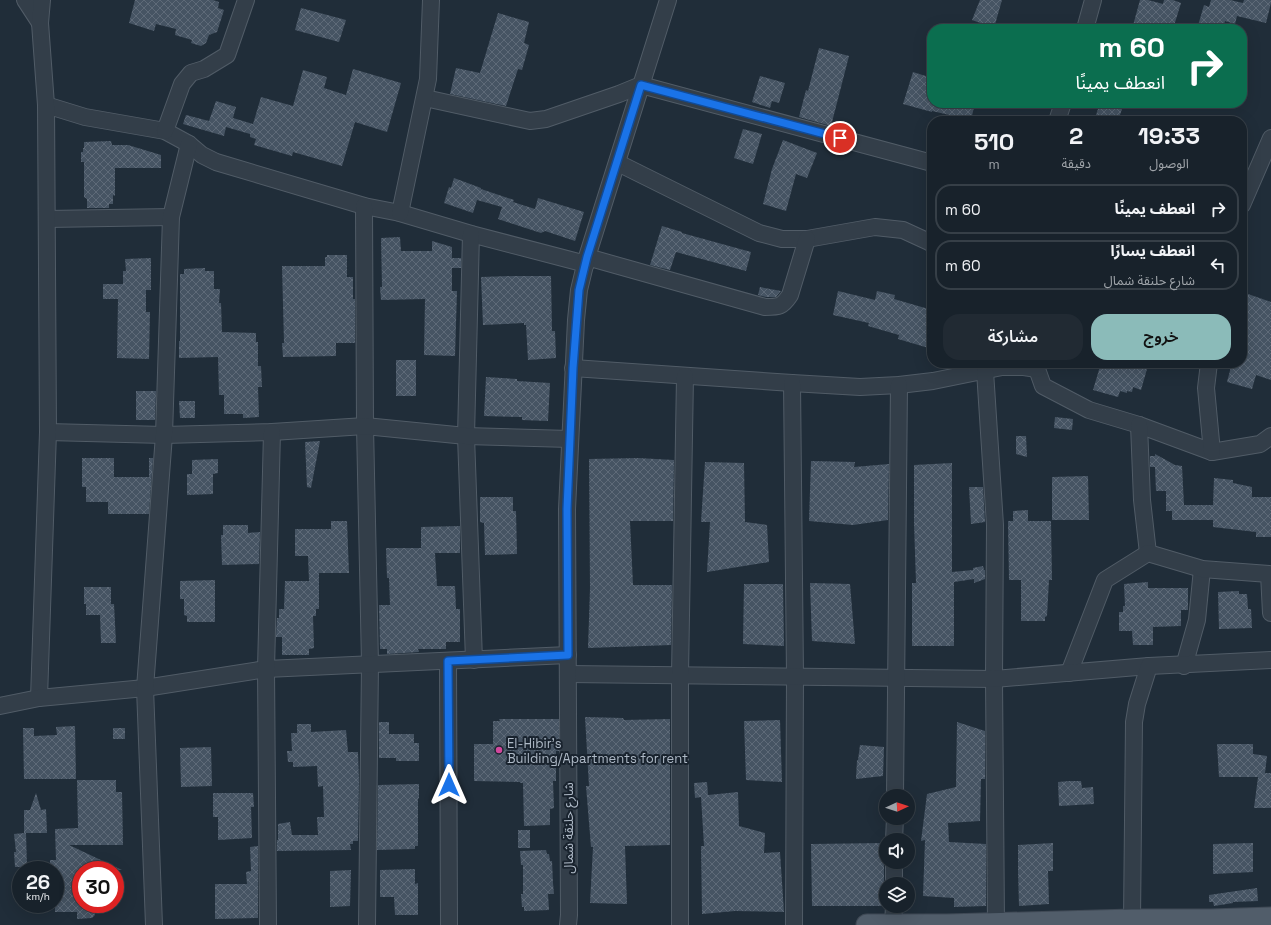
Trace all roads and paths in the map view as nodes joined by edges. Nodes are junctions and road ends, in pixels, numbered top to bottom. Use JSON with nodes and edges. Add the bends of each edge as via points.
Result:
{"nodes":[{"id":1,"x":25,"y":0,"type":"edge"},
{"id":2,"x":42,"y":0,"type":"edge"},
{"id":3,"x":246,"y":0,"type":"edge"},
{"id":4,"x":431,"y":0,"type":"edge"},
{"id":5,"x":668,"y":0,"type":"edge"},
{"id":6,"x":1093,"y":0,"type":"edge"},
{"id":7,"x":40,"y":23,"type":"junction"},
{"id":8,"x":1086,"y":24,"type":"edge"},
{"id":9,"x":641,"y":85,"type":"junction"},
{"id":10,"x":425,"y":98,"type":"junction"},
{"id":11,"x":46,"y":105,"type":"junction"},
{"id":12,"x":165,"y":131,"type":"junction"},
{"id":13,"x":1271,"y":138,"type":"edge"},
{"id":14,"x":189,"y":144,"type":"junction"},
{"id":15,"x":618,"y":162,"type":"junction"},
{"id":16,"x":927,"y":162,"type":"edge"},
{"id":17,"x":1247,"y":193,"type":"edge"},
{"id":18,"x":364,"y":206,"type":"junction"},
{"id":19,"x":400,"y":213,"type":"junction"},
{"id":20,"x":171,"y":217,"type":"junction"},
{"id":21,"x":47,"y":219,"type":"junction"},
{"id":22,"x":471,"y":234,"type":"junction"},
{"id":23,"x":807,"y":239,"type":"junction"},
{"id":24,"x":927,"y":241,"type":"edge"},
{"id":25,"x":586,"y":260,"type":"junction"},
{"id":26,"x":573,"y":368,"type":"junction"},
{"id":27,"x":996,"y":368,"type":"edge"},
{"id":28,"x":1036,"y":368,"type":"edge"},
{"id":29,"x":1208,"y":368,"type":"edge"},
{"id":30,"x":985,"y":370,"type":"junction"},
{"id":31,"x":685,"y":376,"type":"junction"},
{"id":32,"x":792,"y":384,"type":"junction"},
{"id":33,"x":899,"y":385,"type":"junction"},
{"id":34,"x":1139,"y":425,"type":"junction"},
{"id":35,"x":365,"y":426,"type":"junction"},
{"id":36,"x":48,"y":432,"type":"junction"},
{"id":37,"x":272,"y":432,"type":"junction"},
{"id":38,"x":164,"y":435,"type":"junction"},
{"id":39,"x":466,"y":436,"type":"junction"},
{"id":40,"x":1271,"y":436,"type":"edge"},
{"id":41,"x":570,"y":439,"type":"junction"},
{"id":42,"x":1212,"y":452,"type":"junction"},
{"id":43,"x":1148,"y":553,"type":"junction"},
{"id":44,"x":1202,"y":569,"type":"junction"},
{"id":45,"x":1271,"y":613,"type":"edge"},
{"id":46,"x":568,"y":655,"type":"junction"},
{"id":47,"x":474,"y":660,"type":"junction"},
{"id":48,"x":1271,"y":660,"type":"edge"},
{"id":49,"x":448,"y":661,"type":"junction"},
{"id":50,"x":370,"y":664,"type":"junction"},
{"id":51,"x":1149,"y":666,"type":"junction"},
{"id":52,"x":1184,"y":666,"type":"junction"},
{"id":53,"x":266,"y":669,"type":"junction"},
{"id":54,"x":1069,"y":673,"type":"junction"},
{"id":55,"x":568,"y":674,"type":"junction"},
{"id":56,"x":680,"y":675,"type":"junction"},
{"id":57,"x":795,"y":676,"type":"junction"},
{"id":58,"x":897,"y":678,"type":"junction"},
{"id":59,"x":994,"y":679,"type":"junction"},
{"id":60,"x":145,"y":688,"type":"junction"},
{"id":61,"x":39,"y":698,"type":"junction"},
{"id":62,"x":0,"y":706,"type":"edge"},
{"id":63,"x":895,"y":789,"type":"edge"},
{"id":64,"x":893,"y":918,"type":"edge"},
{"id":65,"x":1271,"y":918,"type":"edge"},
{"id":66,"x":1133,"y":922,"type":"edge"},
{"id":67,"x":1211,"y":922,"type":"edge"},
{"id":68,"x":996,"y":923,"type":"junction"},
{"id":69,"x":154,"y":925,"type":"edge"},
{"id":70,"x":268,"y":925,"type":"edge"},
{"id":71,"x":367,"y":925,"type":"edge"},
{"id":72,"x":449,"y":925,"type":"edge"},
{"id":73,"x":568,"y":925,"type":"edge"},
{"id":74,"x":680,"y":925,"type":"edge"},
{"id":75,"x":794,"y":925,"type":"edge"},
{"id":76,"x":867,"y":925,"type":"edge"}],
"edges":[{"from":1,"to":7,"type":"street"},
{"from":2,"to":7,"type":"street"},
{"from":3,"to":12,"type":"street","via":[[227,55],[191,73],[182,84]]},
{"from":4,"to":10,"type":"street"},
{"from":5,"to":9,"type":"street","name":"شارع حلنقة شمال"},
{"from":6,"to":8,"type":"street"},
{"from":7,"to":11,"type":"street"},
{"from":9,"to":10,"type":"street","via":[[537,121]]},
{"from":9,"to":15,"type":"street","name":"شارع حلنقة شمال"},
{"from":9,"to":16,"type":"street"},
{"from":10,"to":19,"type":"street"},
{"from":11,"to":12,"type":"street","via":[[85,117]]},
{"from":11,"to":21,"type":"street"},
{"from":12,"to":14,"type":"street"},
{"from":13,"to":17,"type":"street"},
{"from":14,"to":18,"type":"street","via":[[216,162]]},
{"from":14,"to":20,"type":"street"},
{"from":15,"to":23,"type":"street","via":[[759,233],[782,239]]},
{"from":15,"to":25,"type":"street","name":"شارع حلنقة شمال"},
{"from":18,"to":19,"type":"street"},
{"from":18,"to":35,"type":"street"},
{"from":19,"to":22,"type":"street"},
{"from":20,"to":21,"type":"street"},
{"from":20,"to":38,"type":"street"},
{"from":21,"to":36,"type":"street"},
{"from":22,"to":25,"type":"street"},
{"from":22,"to":39,"type":"street"},
{"from":23,"to":24,"type":"street","via":[[875,227],[903,230]]},
{"from":23,"to":25,"type":"street","via":[[790,295],[778,307],[765,307]]},
{"from":25,"to":26,"type":"street","name":"شارع حلنقة شمال","via":[[579,290]]},
{"from":26,"to":31,"type":"street"},
{"from":26,"to":41,"type":"street","name":"شارع حلنقة شمال"},
{"from":27,"to":30,"type":"street"},
{"from":28,"to":34,"type":"street","via":[[1043,386],[1089,410]]},
{"from":29,"to":42,"type":"street","via":[[1206,388]]},
{"from":30,"to":33,"type":"street"},
{"from":30,"to":59,"type":"street","via":[[995,526]]},
{"from":31,"to":32,"type":"street"},
{"from":31,"to":56,"type":"street"},
{"from":32,"to":33,"type":"street","via":[[860,387]]},
{"from":32,"to":57,"type":"street"},
{"from":33,"to":58,"type":"street"},
{"from":34,"to":42,"type":"street"},
{"from":34,"to":43,"type":"street","via":[[1142,500]]},
{"from":35,"to":37,"type":"street"},
{"from":35,"to":39,"type":"street"},
{"from":35,"to":50,"type":"street"},
{"from":36,"to":38,"type":"street"},
{"from":36,"to":61,"type":"street"},
{"from":37,"to":38,"type":"street"},
{"from":37,"to":53,"type":"street"},
{"from":38,"to":60,"type":"street"},
{"from":39,"to":41,"type":"street"},
{"from":39,"to":47,"type":"street"},
{"from":40,"to":42,"type":"street","via":[[1260,444]]},
{"from":41,"to":46,"type":"street","name":"شارع حلنقة شمال","via":[[567,509]]},
{"from":43,"to":44,"type":"street"},
{"from":43,"to":54,"type":"street","via":[[1105,580]]},
{"from":44,"to":45,"type":"street","via":[[1268,574]]},
{"from":44,"to":52,"type":"street","via":[[1197,620]]},
{"from":46,"to":47,"type":"street"},
{"from":46,"to":55,"type":"street","name":"شارع حلنقة شمال"},
{"from":47,"to":49,"type":"street"},
{"from":48,"to":52,"type":"street"},
{"from":49,"to":50,"type":"street"},
{"from":49,"to":72,"type":"street"},
{"from":50,"to":53,"type":"street"},
{"from":50,"to":71,"type":"street"},
{"from":51,"to":52,"type":"street"},
{"from":51,"to":54,"type":"street"},
{"from":51,"to":66,"type":"street","via":[[1134,722]]},
{"from":53,"to":60,"type":"street"},
{"from":53,"to":70,"type":"street"},
{"from":54,"to":59,"type":"street"},
{"from":55,"to":56,"type":"street"},
{"from":55,"to":73,"type":"street","name":"شارع حلنقة شمال"},
{"from":56,"to":57,"type":"street"},
{"from":56,"to":74,"type":"street"},
{"from":57,"to":58,"type":"street"},
{"from":57,"to":75,"type":"street"},
{"from":58,"to":59,"type":"street"},
{"from":58,"to":63,"type":"street"},
{"from":59,"to":68,"type":"street"},
{"from":60,"to":61,"type":"street"},
{"from":60,"to":69,"type":"street"},
{"from":61,"to":62,"type":"street"},
{"from":64,"to":68,"type":"main road","via":[[947,925]]},
{"from":64,"to":76,"type":"main road"},
{"from":65,"to":67,"type":"main road"},
{"from":66,"to":67,"type":"main road"},
{"from":66,"to":68,"type":"main road"}]}
